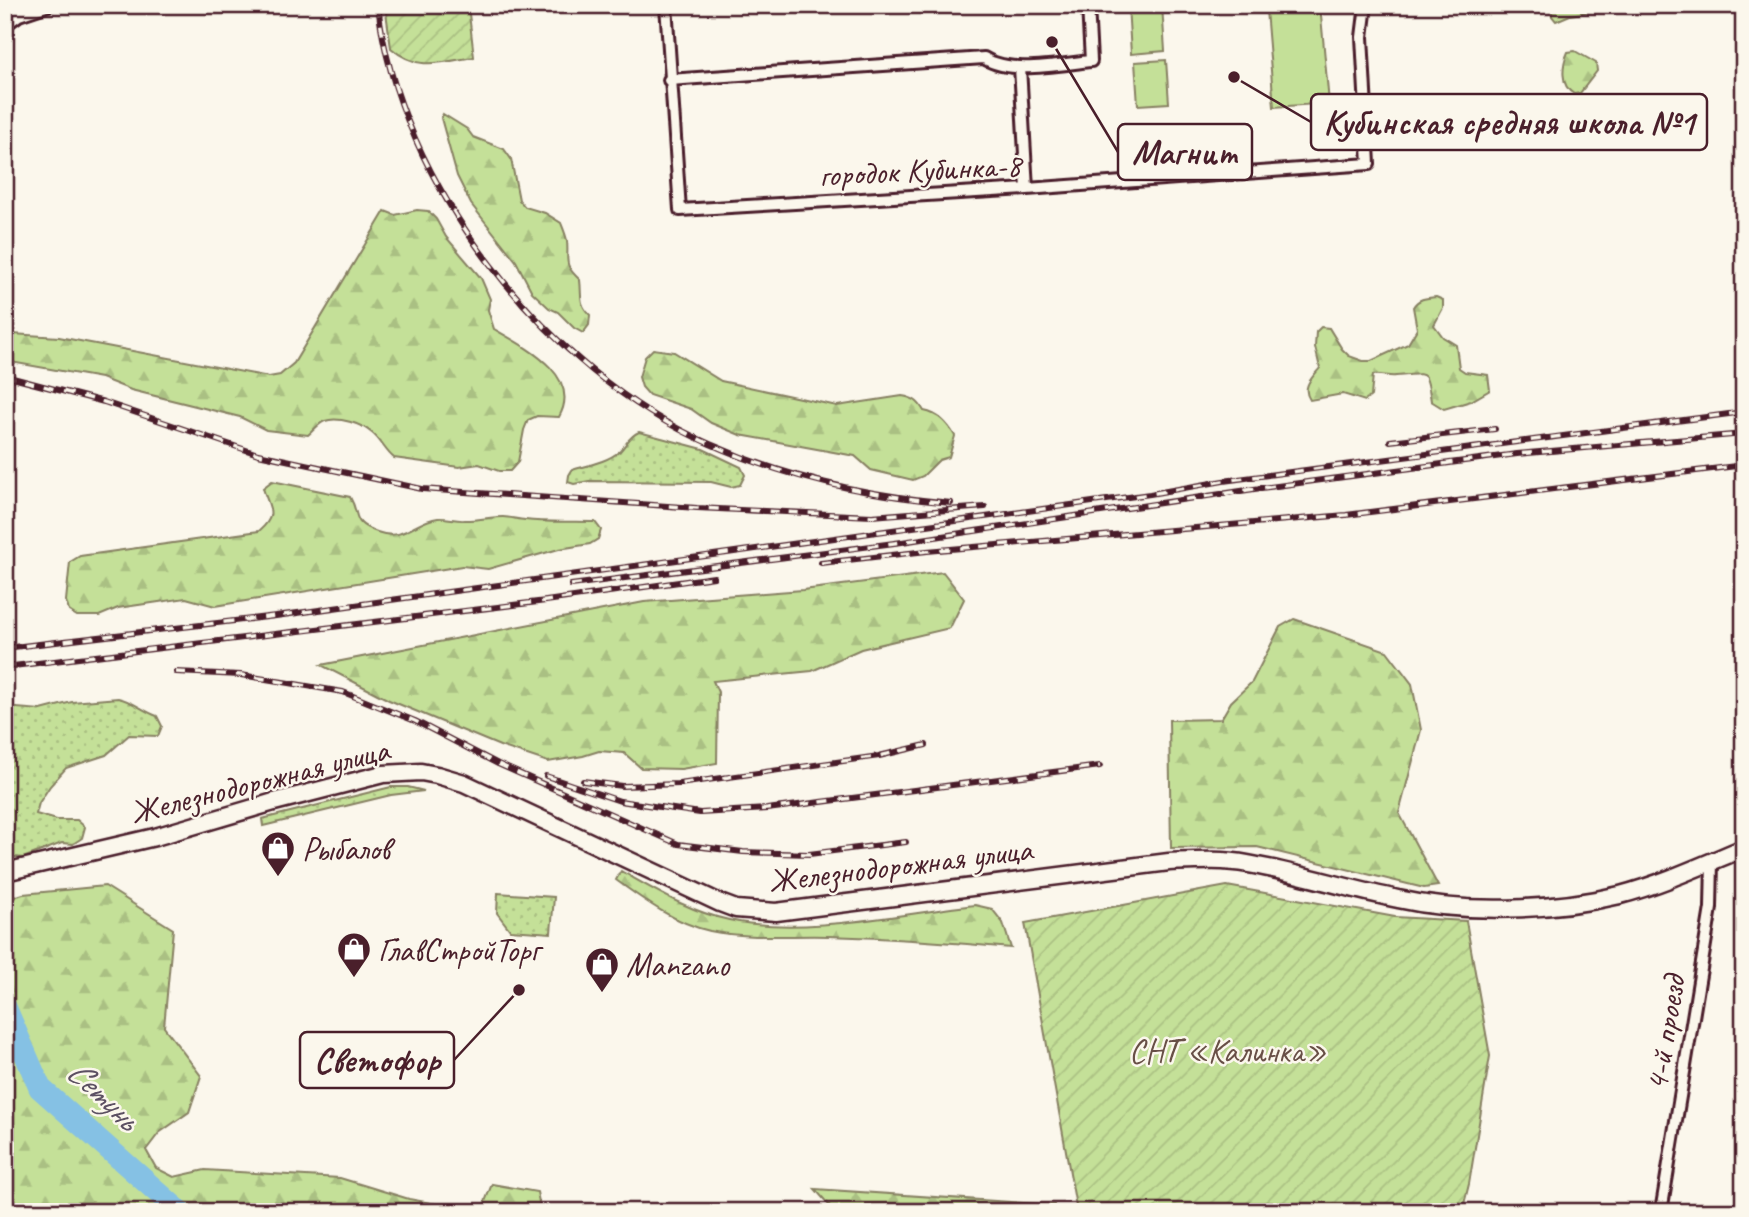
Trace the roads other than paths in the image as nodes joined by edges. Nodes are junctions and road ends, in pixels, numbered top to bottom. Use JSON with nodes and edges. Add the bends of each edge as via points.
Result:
{"nodes":[{"id":1,"x":49,"y":5,"type":"edge"},
{"id":2,"x":666,"y":5,"type":"edge"},
{"id":3,"x":1088,"y":5,"type":"edge"},
{"id":4,"x":1366,"y":5,"type":"edge"},
{"id":5,"x":5,"y":24,"type":"edge"},
{"id":6,"x":1020,"y":67,"type":"junction"},
{"id":7,"x":669,"y":80,"type":"junction"},
{"id":8,"x":1027,"y":189,"type":"junction"},
{"id":9,"x":1744,"y":848,"type":"edge"},
{"id":10,"x":1712,"y":861,"type":"junction"},
{"id":11,"x":5,"y":872,"type":"edge"},
{"id":12,"x":1661,"y":1212,"type":"edge"}],
"edges":[{"from":1,"to":5,"type":"street"},
{"from":2,"to":7,"type":"street","name":"городок Кубинка-8"},
{"from":3,"to":6,"type":"street","via":[[1091,61]]},
{"from":4,"to":8,"type":"street","name":"городок Кубинка-8","via":[[1362,37],[1368,164]]},
{"from":6,"to":7,"type":"street","via":[[984,58]]},
{"from":6,"to":8,"type":"street"},
{"from":7,"to":8,"type":"street","name":"городок Кубинка-8","via":[[680,210]]},
{"from":9,"to":10,"type":"street","name":"Железнодорожная улица"},
{"from":10,"to":11,"type":"street","name":"Железнодорожная улица","via":[[1619,895],[1494,908],[1400,900],[1247,864],[1210,860],[758,912],[720,904],[464,783],[405,772]]},
{"from":10,"to":12,"type":"street","name":"4-й проезд","via":[[1711,908]]}]}
